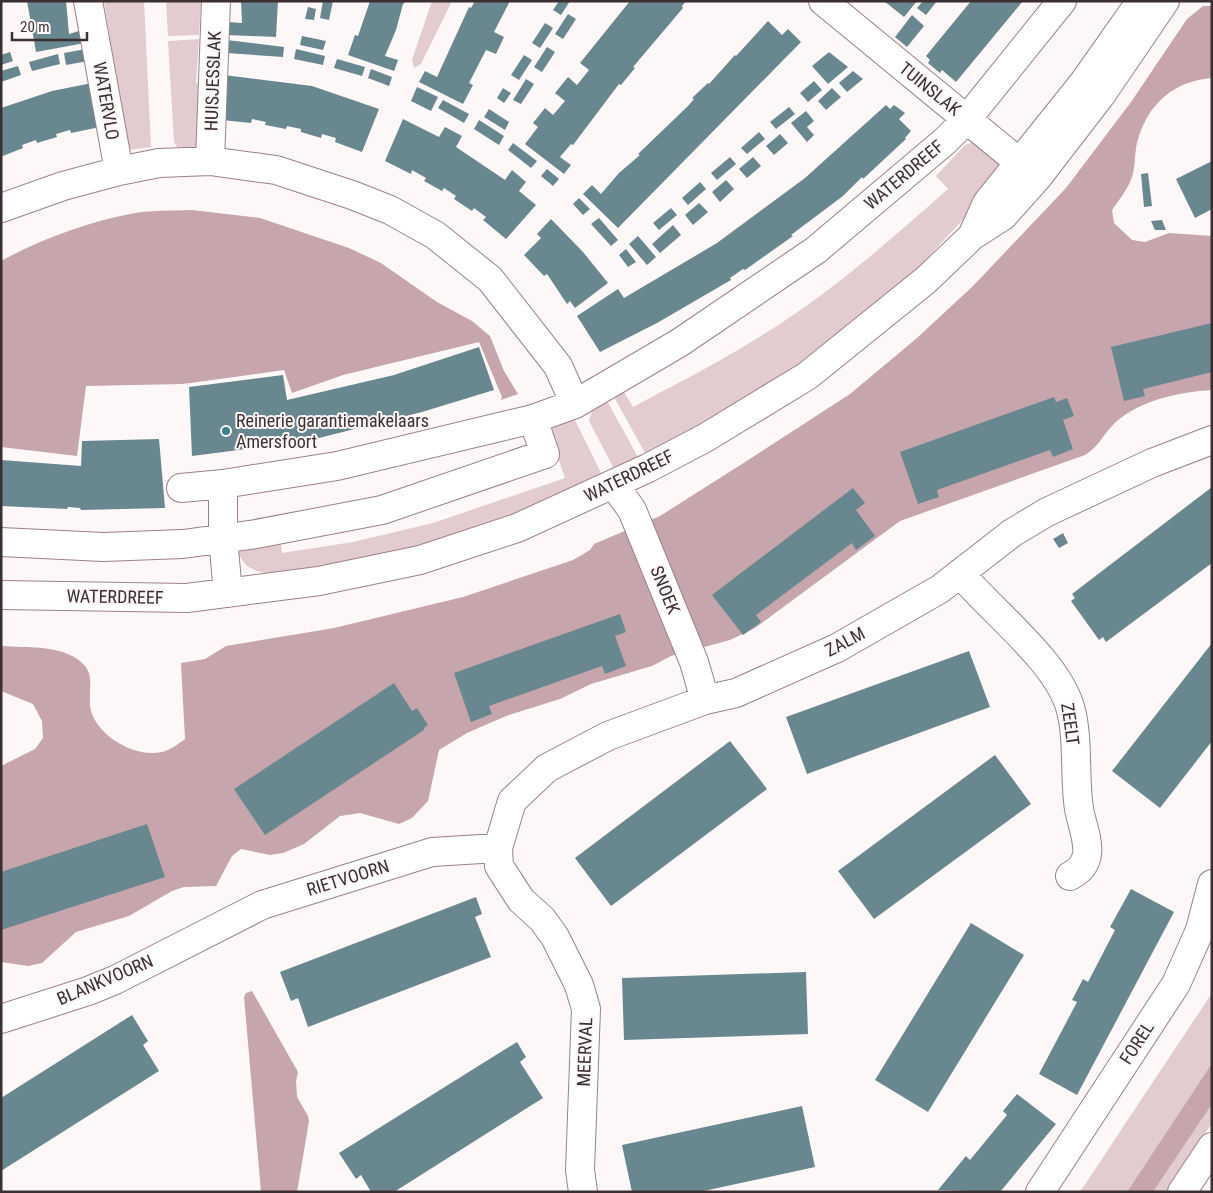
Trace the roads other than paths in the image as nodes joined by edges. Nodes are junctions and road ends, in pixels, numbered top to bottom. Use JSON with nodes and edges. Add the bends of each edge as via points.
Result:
{"nodes":[{"id":1,"x":88,"y":1,"type":"edge"},
{"id":2,"x":216,"y":1,"type":"edge"},
{"id":3,"x":823,"y":1,"type":"edge"},
{"id":4,"x":1062,"y":1,"type":"edge"},
{"id":5,"x":1141,"y":1,"type":"edge"},
{"id":6,"x":1165,"y":1,"type":"edge"},
{"id":7,"x":967,"y":119,"type":"junction"},
{"id":8,"x":210,"y":161,"type":"junction"},
{"id":9,"x":1028,"y":170,"type":"junction"},
{"id":10,"x":119,"y":171,"type":"junction"},
{"id":11,"x":1,"y":208,"type":"edge"},
{"id":12,"x":575,"y":404,"type":"junction"},
{"id":13,"x":533,"y":419,"type":"junction"},
{"id":14,"x":1212,"y":440,"type":"edge"},
{"id":15,"x":223,"y":484,"type":"junction"},
{"id":16,"x":614,"y":485,"type":"junction"},
{"id":17,"x":181,"y":488,"type":"dead end"},
{"id":18,"x":223,"y":538,"type":"junction"},
{"id":19,"x":1,"y":542,"type":"edge"},
{"id":20,"x":960,"y":573,"type":"junction"},
{"id":21,"x":228,"y":593,"type":"junction"},
{"id":22,"x":1,"y":595,"type":"edge"},
{"id":23,"x":705,"y":700,"type":"junction"},
{"id":24,"x":498,"y":848,"type":"junction"},
{"id":25,"x":1070,"y":876,"type":"dead end"},
{"id":26,"x":1212,"y":884,"type":"edge"},
{"id":27,"x":205,"y":933,"type":"joint"},
{"id":28,"x":1,"y":1019,"type":"edge"},
{"id":29,"x":1212,"y":1147,"type":"edge"},
{"id":30,"x":582,"y":1192,"type":"edge"},
{"id":31,"x":1040,"y":1192,"type":"edge"},
{"id":32,"x":1182,"y":1192,"type":"edge"}],
"edges":[{"from":1,"to":10,"type":"street","name":"WATERVLO"},
{"from":2,"to":8,"type":"street","name":"HUISJESSLAK"},
{"from":3,"to":7,"type":"street","name":"TUINSLAK"},
{"from":4,"to":7,"type":"street","name":"WATERDREEF"},
{"from":5,"to":9,"type":"street","name":"WATERDREEF"},
{"from":6,"to":9,"type":"street","name":"WATERDREEF","via":[[1101,95]]},
{"from":7,"to":9,"type":"street","name":"TUINSLAK"},
{"from":7,"to":12,"type":"street","name":"WATERDREEF","via":[[816,250],[679,343]]},
{"from":8,"to":10,"type":"street","via":[[159,163]]},
{"from":8,"to":12,"type":"street","via":[[276,170],[390,210],[435,235],[490,279],[558,366]]},
{"from":9,"to":16,"type":"street","name":"WATERDREEF","via":[[987,203],[972,236],[926,280],[807,376],[706,438]]},
{"from":10,"to":11,"type":"street"},
{"from":12,"to":13,"type":"street","name":"WATERDREEF"},
{"from":13,"to":15,"type":"street","name":"WATERDREEF","via":[[337,466]]},
{"from":13,"to":18,"type":"street","via":[[545,454],[382,510]]},
{"from":14,"to":20,"type":"street","name":"ZALM","via":[[1152,463],[1047,512],[1012,533]]},
{"from":15,"to":17,"type":"street","name":"WATERDREEF"},
{"from":15,"to":18,"type":"street"},
{"from":16,"to":21,"type":"street","name":"WATERDREEF","via":[[517,528],[420,560],[319,581]]},
{"from":16,"to":23,"type":"street","name":"SNOEK","via":[[632,510],[694,662]]},
{"from":18,"to":19,"type":"street","via":[[183,544],[103,547]]},
{"from":18,"to":21,"type":"street"},
{"from":20,"to":23,"type":"street","name":"ZALM","via":[[940,589],[836,648],[736,693]]},
{"from":20,"to":25,"type":"street","name":"ZEELT","via":[[1038,656],[1058,681],[1070,708],[1078,803],[1089,854],[1084,865]]},
{"from":21,"to":22,"type":"street","name":"WATERDREEF","via":[[187,598]]},
{"from":23,"to":24,"type":"street","name":"ZALM","via":[[608,736],[547,768],[512,801]]},
{"from":24,"to":27,"type":"street","name":"RIETVOORN","via":[[432,852],[262,905]]},
{"from":24,"to":30,"type":"street","name":"MEERVAL","via":[[499,866],[521,900],[542,919],[555,937],[578,984],[586,1009]]},
{"from":26,"to":31,"type":"street","name":"FOREL","via":[[1200,930],[1176,984]]},
{"from":27,"to":28,"type":"street","name":"BLANKVOORN","via":[[88,991]]},
{"from":29,"to":32,"type":"street"}]}
